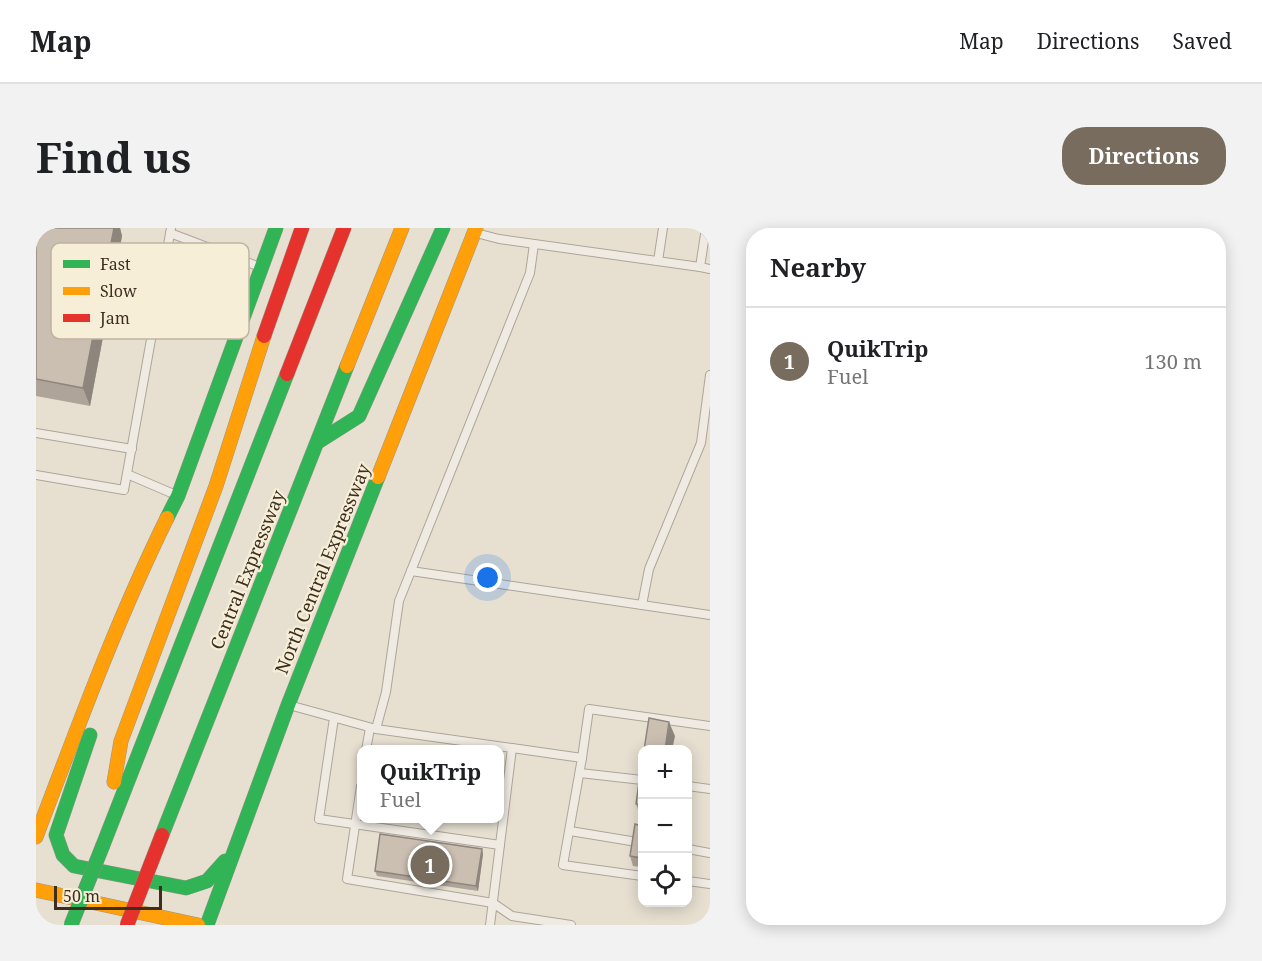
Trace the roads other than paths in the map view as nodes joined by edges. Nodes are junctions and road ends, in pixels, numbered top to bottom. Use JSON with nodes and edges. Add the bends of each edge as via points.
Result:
{"nodes":[{"id":1,"x":276,"y":228,"type":"edge"},
{"id":2,"x":302,"y":228,"type":"edge"},
{"id":3,"x":345,"y":228,"type":"edge"},
{"id":4,"x":402,"y":228,"type":"edge"},
{"id":5,"x":442,"y":228,"type":"edge"},
{"id":6,"x":663,"y":228,"type":"edge"},
{"id":7,"x":706,"y":228,"type":"edge"},
{"id":8,"x":170,"y":230,"type":"edge"},
{"id":9,"x":476,"y":230,"type":"edge"},
{"id":10,"x":202,"y":243,"type":"edge"},
{"id":11,"x":534,"y":244,"type":"junction"},
{"id":12,"x":658,"y":261,"type":"junction"},
{"id":13,"x":249,"y":262,"type":"edge"},
{"id":14,"x":260,"y":267,"type":"junction"},
{"id":15,"x":700,"y":267,"type":"junction"},
{"id":16,"x":710,"y":268,"type":"edge"},
{"id":17,"x":249,"y":298,"type":"edge"},
{"id":18,"x":151,"y":339,"type":"edge"},
{"id":19,"x":234,"y":339,"type":"edge"},
{"id":20,"x":710,"y":375,"type":"edge"},
{"id":21,"x":36,"y":433,"type":"edge"},
{"id":22,"x":318,"y":442,"type":"junction"},
{"id":23,"x":132,"y":449,"type":"junction"},
{"id":24,"x":127,"y":474,"type":"junction"},
{"id":25,"x":36,"y":475,"type":"edge"},
{"id":26,"x":178,"y":496,"type":"junction"},
{"id":27,"x":411,"y":571,"type":"junction"},
{"id":28,"x":642,"y":605,"type":"junction"},
{"id":29,"x":710,"y":615,"type":"edge"},
{"id":30,"x":105,"y":654,"type":"junction"},
{"id":31,"x":288,"y":705,"type":"junction"},
{"id":32,"x":334,"y":718,"type":"junction"},
{"id":33,"x":710,"y":726,"type":"edge"},
{"id":34,"x":373,"y":729,"type":"junction"},
{"id":35,"x":368,"y":745,"type":"edge"},
{"id":36,"x":490,"y":745,"type":"edge"},
{"id":37,"x":504,"y":747,"type":"edge"},
{"id":38,"x":512,"y":748,"type":"junction"},
{"id":39,"x":582,"y":759,"type":"junction"},
{"id":40,"x":580,"y":773,"type":"junction"},
{"id":41,"x":638,"y":780,"type":"edge"},
{"id":42,"x":692,"y":787,"type":"edge"},
{"id":43,"x":710,"y":789,"type":"edge"},
{"id":44,"x":504,"y":813,"type":"edge"},
{"id":45,"x":357,"y":816,"type":"edge"},
{"id":46,"x":503,"y":823,"type":"edge"},
{"id":47,"x":356,"y":824,"type":"junction"},
{"id":48,"x":570,"y":831,"type":"junction"},
{"id":49,"x":36,"y":837,"type":"edge"},
{"id":50,"x":637,"y":842,"type":"edge"},
{"id":51,"x":103,"y":844,"type":"junction"},
{"id":52,"x":500,"y":846,"type":"junction"},
{"id":53,"x":692,"y":850,"type":"edge"},
{"id":54,"x":231,"y":853,"type":"junction"},
{"id":55,"x":710,"y":853,"type":"edge"},
{"id":56,"x":638,"y":875,"type":"edge"},
{"id":57,"x":692,"y":882,"type":"edge"},
{"id":58,"x":710,"y":884,"type":"edge"},
{"id":59,"x":36,"y":890,"type":"edge"},
{"id":60,"x":493,"y":903,"type":"junction"},
{"id":61,"x":71,"y":925,"type":"edge"},
{"id":62,"x":127,"y":925,"type":"edge"},
{"id":63,"x":198,"y":925,"type":"edge"},
{"id":64,"x":207,"y":925,"type":"edge"},
{"id":65,"x":490,"y":925,"type":"edge"},
{"id":66,"x":571,"y":925,"type":"edge"}],
"edges":[{"from":1,"to":14,"type":"main road"},
{"from":2,"to":51,"type":"main road","via":[[280,281],[216,486],[120,741]]},
{"from":3,"to":51,"type":"main road","name":"Central Expressway"},
{"from":4,"to":22,"type":"main road","name":"Central Expressway"},
{"from":5,"to":22,"type":"main road","via":[[359,416]]},
{"from":6,"to":12,"type":"lane"},
{"from":7,"to":15,"type":"lane"},
{"from":8,"to":10,"type":"lane"},
{"from":9,"to":11,"type":"lane"},
{"from":9,"to":31,"type":"main road","name":"North Central Expressway"},
{"from":11,"to":12,"type":"lane"},
{"from":11,"to":27,"type":"lane","via":[[530,273]]},
{"from":12,"to":15,"type":"lane"},
{"from":13,"to":14,"type":"lane"},
{"from":14,"to":17,"type":"main road"},
{"from":15,"to":16,"type":"lane"},
{"from":18,"to":23,"type":"lane"},
{"from":19,"to":26,"type":"main road"},
{"from":20,"to":28,"type":"lane","via":[[701,443],[649,569]]},
{"from":21,"to":23,"type":"lane"},
{"from":22,"to":62,"type":"main road","name":"Central Expressway","bridge":true},
{"from":23,"to":24,"type":"lane"},
{"from":24,"to":25,"type":"lane","via":[[124,490]]},
{"from":24,"to":26,"type":"lane"},
{"from":26,"to":30,"type":"main road"},
{"from":27,"to":28,"type":"lane"},
{"from":27,"to":34,"type":"lane","via":[[399,601],[386,692]]},
{"from":28,"to":29,"type":"lane"},
{"from":30,"to":49,"type":"main road"},
{"from":30,"to":54,"type":"main road","via":[[91,735],[56,835],[63,855],[74,866],[186,888],[207,881]]},
{"from":31,"to":32,"type":"lane"},
{"from":31,"to":54,"type":"main road","name":"North Central Expressway"},
{"from":32,"to":34,"type":"lane"},
{"from":32,"to":47,"type":"lane","via":[[319,819]]},
{"from":33,"to":39,"type":"lane","via":[[589,710]]},
{"from":34,"to":35,"type":"lane"},
{"from":34,"to":36,"type":"lane"},
{"from":37,"to":38,"type":"lane"},
{"from":38,"to":39,"type":"lane"},
{"from":38,"to":44,"type":"lane"},
{"from":39,"to":40,"type":"lane"},
{"from":40,"to":41,"type":"lane"},
{"from":40,"to":48,"type":"lane"},
{"from":42,"to":43,"type":"lane"},
{"from":45,"to":47,"type":"lane"},
{"from":46,"to":52,"type":"lane"},
{"from":47,"to":52,"type":"lane"},
{"from":47,"to":60,"type":"lane","via":[[347,879]]},
{"from":48,"to":50,"type":"lane"},
{"from":48,"to":56,"type":"lane","via":[[563,865]]},
{"from":51,"to":61,"type":"main road","name":"Central Expressway","bridge":true},
{"from":52,"to":60,"type":"lane"},
{"from":53,"to":55,"type":"lane"},
{"from":54,"to":64,"type":"main road","name":"North Central Expressway"},
{"from":57,"to":58,"type":"lane"},
{"from":59,"to":63,"type":"main road"},
{"from":60,"to":65,"type":"lane"},
{"from":60,"to":66,"type":"lane","via":[[512,916]]}]}
